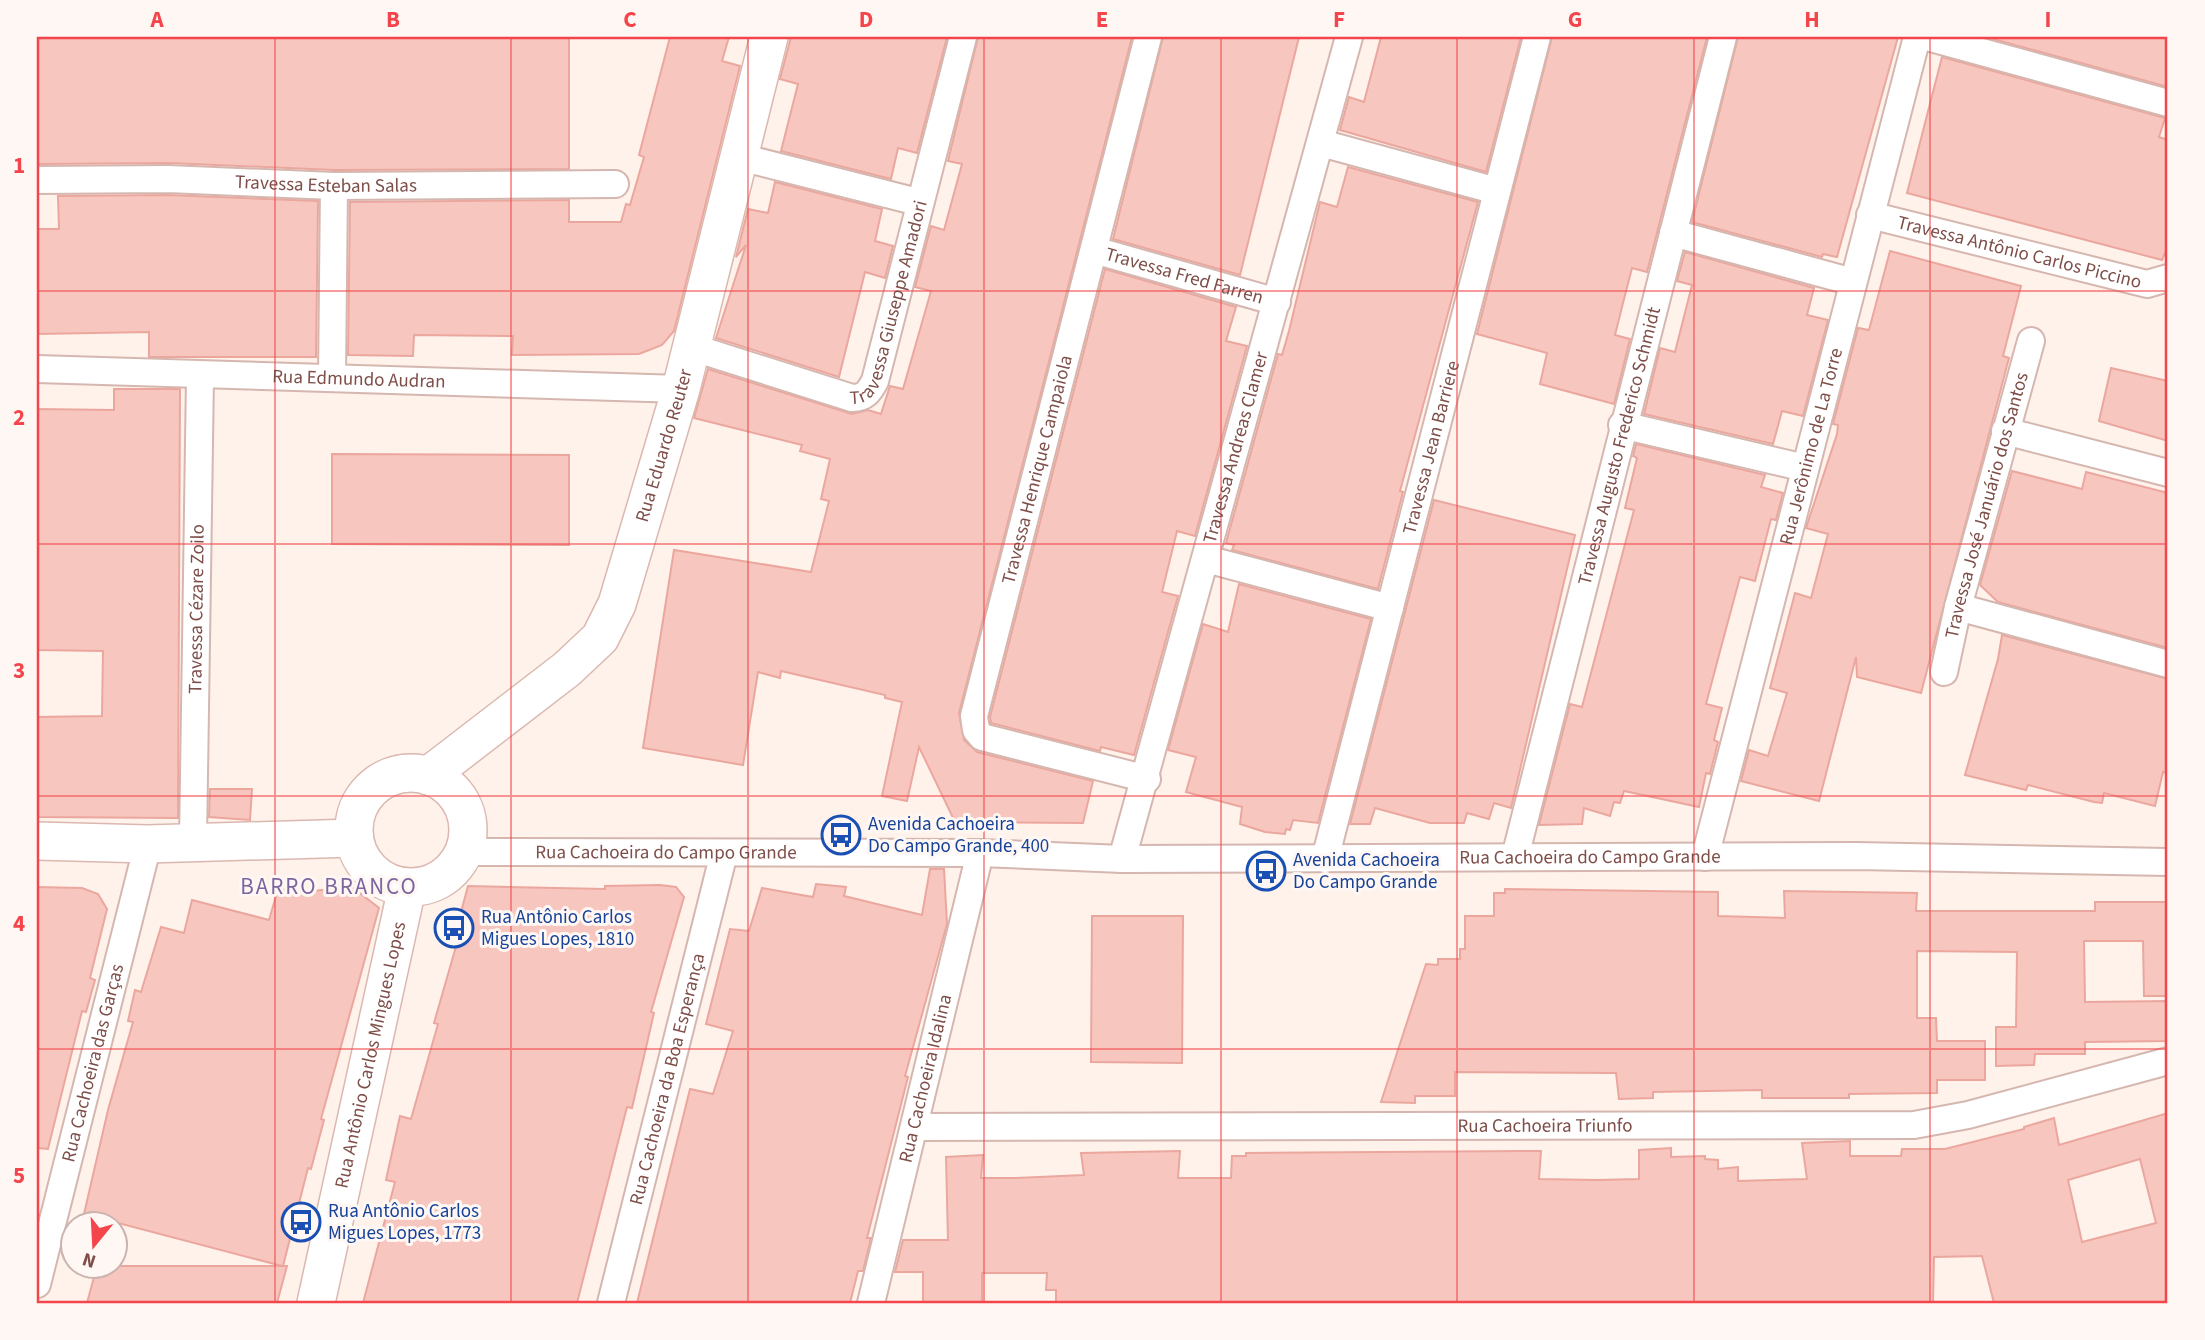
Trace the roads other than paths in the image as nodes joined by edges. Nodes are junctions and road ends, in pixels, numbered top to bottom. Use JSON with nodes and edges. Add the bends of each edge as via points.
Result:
{"nodes":[{"id":1,"x":769,"y":37,"type":"edge"},
{"id":2,"x":963,"y":37,"type":"edge"},
{"id":3,"x":1148,"y":37,"type":"edge"},
{"id":4,"x":1347,"y":37,"type":"edge"},
{"id":5,"x":1537,"y":37,"type":"edge"},
{"id":6,"x":1723,"y":37,"type":"edge"},
{"id":7,"x":1917,"y":37,"type":"edge"},
{"id":8,"x":1927,"y":37,"type":"edge"},
{"id":9,"x":2168,"y":103,"type":"edge"},
{"id":10,"x":1321,"y":143,"type":"junction"},
{"id":11,"x":740,"y":157,"type":"junction"},
{"id":12,"x":37,"y":180,"type":"edge"},
{"id":13,"x":615,"y":184,"type":"dead end"},
{"id":14,"x":334,"y":186,"type":"junction"},
{"id":15,"x":1497,"y":191,"type":"junction"},
{"id":16,"x":918,"y":202,"type":"junction"},
{"id":17,"x":1870,"y":215,"type":"junction"},
{"id":18,"x":1673,"y":233,"type":"junction"},
{"id":19,"x":1094,"y":250,"type":"junction"},
{"id":20,"x":2168,"y":278,"type":"edge"},
{"id":21,"x":1853,"y":282,"type":"junction"},
{"id":22,"x":1277,"y":302,"type":"junction"},
{"id":23,"x":2031,"y":341,"type":"dead end"},
{"id":24,"x":691,"y":346,"type":"junction"},
{"id":25,"x":37,"y":369,"type":"edge"},
{"id":26,"x":200,"y":377,"type":"junction"},
{"id":27,"x":332,"y":378,"type":"junction"},
{"id":28,"x":681,"y":389,"type":"junction"},
{"id":29,"x":1622,"y":425,"type":"junction"},
{"id":30,"x":2006,"y":431,"type":"junction"},
{"id":31,"x":1805,"y":468,"type":"junction"},
{"id":32,"x":2168,"y":473,"type":"edge"},
{"id":33,"x":1206,"y":559,"type":"junction"},
{"id":34,"x":1958,"y":607,"type":"junction"},
{"id":35,"x":1390,"y":608,"type":"junction"},
{"id":36,"x":2168,"y":664,"type":"edge"},
{"id":37,"x":1944,"y":672,"type":"dead end"},
{"id":38,"x":428,"y":776,"type":"junction"},
{"id":39,"x":1147,"y":779,"type":"junction"},
{"id":40,"x":354,"y":838,"type":"junction"},
{"id":41,"x":37,"y":841,"type":"edge"},
{"id":42,"x":193,"y":842,"type":"junction"},
{"id":43,"x":148,"y":844,"type":"junction"},
{"id":44,"x":465,"y":852,"type":"junction"},
{"id":45,"x":724,"y":853,"type":"junction"},
{"id":46,"x":980,"y":853,"type":"junction"},
{"id":47,"x":1515,"y":857,"type":"junction"},
{"id":48,"x":1705,"y":857,"type":"junction"},
{"id":49,"x":1122,"y":859,"type":"junction"},
{"id":50,"x":1325,"y":859,"type":"junction"},
{"id":51,"x":2168,"y":862,"type":"edge"},
{"id":52,"x":407,"y":888,"type":"junction"},
{"id":53,"x":2168,"y":1061,"type":"edge"},
{"id":54,"x":915,"y":1127,"type":"junction"},
{"id":55,"x":37,"y":1284,"type":"edge"},
{"id":56,"x":316,"y":1303,"type":"edge"},
{"id":57,"x":611,"y":1303,"type":"edge"},
{"id":58,"x":871,"y":1303,"type":"edge"}],
"edges":[{"from":1,"to":11,"type":"street","name":"Rua Eduardo Reuter"},
{"from":2,"to":16,"type":"street","name":"Travessa Giuseppe Amadori"},
{"from":3,"to":19,"type":"street","name":"Travessa Henrique Campaiola"},
{"from":4,"to":10,"type":"street","name":"Travessa Andreas Clamer"},
{"from":5,"to":15,"type":"street","name":"Travessa Jean Barriere"},
{"from":6,"to":18,"type":"street","name":"Travessa Augusto Frederico Schmidt"},
{"from":7,"to":17,"type":"street","name":"Rua Jerônimo de La Torre"},
{"from":8,"to":9,"type":"street"},
{"from":10,"to":15,"type":"street"},
{"from":10,"to":22,"type":"street","name":"Travessa Andreas Clamer"},
{"from":11,"to":16,"type":"street"},
{"from":11,"to":24,"type":"street","name":"Rua Eduardo Reuter"},
{"from":12,"to":14,"type":"street","name":"Travessa Esteban Salas","via":[[168,179]]},
{"from":13,"to":14,"type":"street","name":"Travessa Esteban Salas"},
{"from":14,"to":27,"type":"street"},
{"from":15,"to":35,"type":"street","name":"Travessa Jean Barriere"},
{"from":16,"to":24,"type":"street","name":"Travessa Giuseppe Amadori","via":[[875,381],[868,393],[852,398]]},
{"from":17,"to":20,"type":"street","name":"Travessa Antônio Carlos Piccino","via":[[2147,284]]},
{"from":17,"to":21,"type":"street","name":"Rua Jerônimo de La Torre"},
{"from":18,"to":21,"type":"street"},
{"from":18,"to":29,"type":"street","name":"Travessa Augusto Frederico Schmidt"},
{"from":19,"to":22,"type":"street","name":"Travessa Fred Farren"},
{"from":19,"to":39,"type":"street","name":"Travessa Henrique Campaiola","via":[[977,699],[975,730],[982,737]]},
{"from":21,"to":31,"type":"street","name":"Rua Jerônimo de La Torre"},
{"from":22,"to":33,"type":"street","name":"Travessa Andreas Clamer"},
{"from":23,"to":30,"type":"street","name":"Travessa José Januário dos Santos"},
{"from":24,"to":28,"type":"street","name":"Rua Eduardo Reuter"},
{"from":25,"to":26,"type":"street","name":"Rua Edmundo Audran"},
{"from":26,"to":27,"type":"street","name":"Rua Edmundo Audran"},
{"from":26,"to":42,"type":"street","name":"Travessa Cézare Zoilo"},
{"from":27,"to":28,"type":"street","name":"Rua Edmundo Audran"},
{"from":28,"to":38,"type":"street","name":"Rua Eduardo Reuter","via":[[617,604],[600,638],[567,669]]},
{"from":29,"to":31,"type":"street"},
{"from":29,"to":47,"type":"street","name":"Travessa Augusto Frederico Schmidt"},
{"from":30,"to":32,"type":"street"},
{"from":30,"to":34,"type":"street","name":"Travessa José Januário dos Santos"},
{"from":31,"to":48,"type":"street","name":"Rua Jerônimo de La Torre"},
{"from":33,"to":35,"type":"street"},
{"from":33,"to":39,"type":"street","name":"Travessa Andreas Clamer"},
{"from":34,"to":36,"type":"street"},
{"from":34,"to":37,"type":"street","name":"Travessa José Januário dos Santos"},
{"from":35,"to":50,"type":"street","name":"Travessa Jean Barriere"},
{"from":38,"to":40,"type":"street","via":[[393,776],[376,785],[362,800]]},
{"from":38,"to":44,"type":"street","via":[[448,786],[460,800],[469,834]]},
{"from":39,"to":49,"type":"street","name":"Travessa Andreas Clamer"},
{"from":40,"to":42,"type":"street"},
{"from":40,"to":52,"type":"street","via":[[372,872]]},
{"from":41,"to":43,"type":"street"},
{"from":42,"to":43,"type":"street"},
{"from":43,"to":55,"type":"street","name":"Rua Cachoeira das Garças"},
{"from":44,"to":45,"type":"street","name":"Rua Cachoeira do Campo Grande"},
{"from":44,"to":52,"type":"street","via":[[442,879]]},
{"from":45,"to":46,"type":"street","name":"Rua Cachoeira do Campo Grande"},
{"from":45,"to":57,"type":"street","name":"Rua Cachoeira da Boa Esperança"},
{"from":46,"to":49,"type":"street","name":"Rua Cachoeira do Campo Grande"},
{"from":46,"to":54,"type":"street","name":"Rua Cachoeira Idalina"},
{"from":47,"to":48,"type":"street","name":"Rua Cachoeira do Campo Grande"},
{"from":47,"to":50,"type":"street","name":"Rua Cachoeira do Campo Grande"},
{"from":48,"to":51,"type":"street","name":"Rua Cachoeira do Campo Grande"},
{"from":49,"to":50,"type":"street","name":"Rua Cachoeira do Campo Grande"},
{"from":52,"to":56,"type":"street","name":"Rua Antônio Carlos Mingues Lopes"},
{"from":53,"to":54,"type":"street","name":"Rua Cachoeira Triunfo","via":[[1914,1125]]},
{"from":54,"to":58,"type":"street","name":"Rua Cachoeira Idalina"}]}
